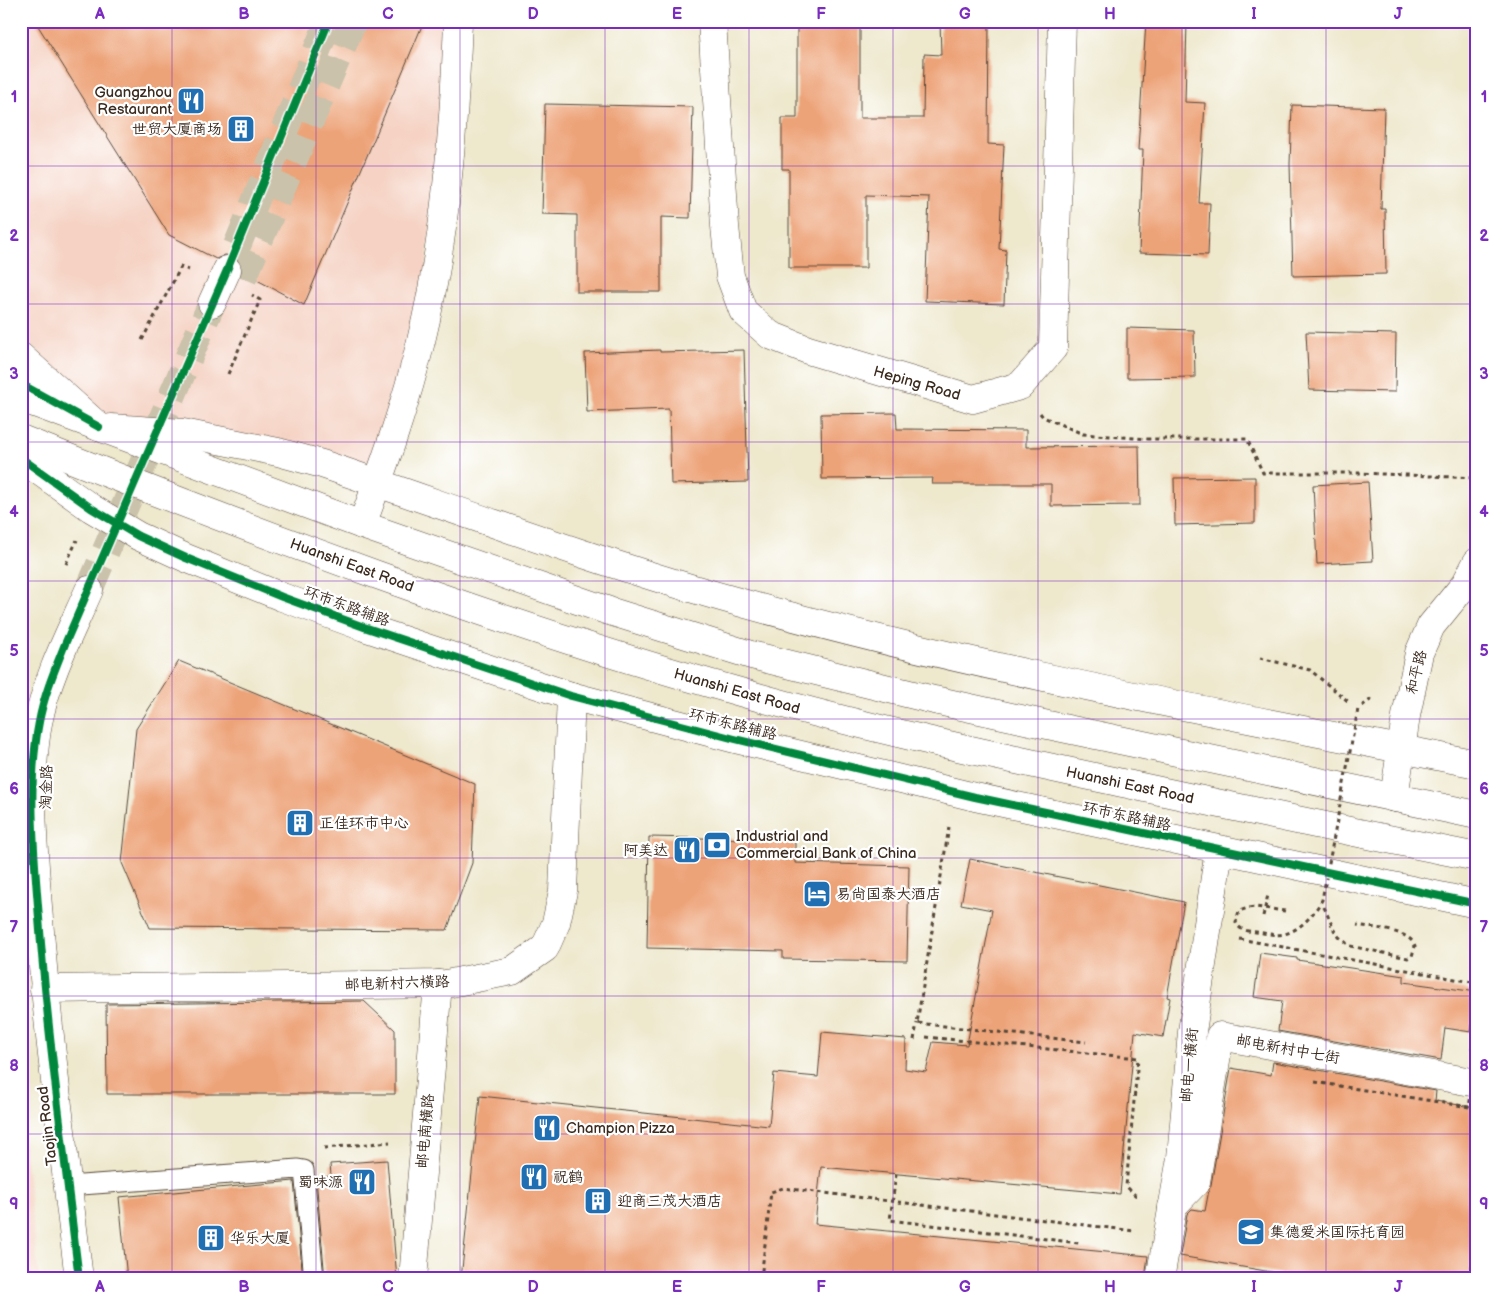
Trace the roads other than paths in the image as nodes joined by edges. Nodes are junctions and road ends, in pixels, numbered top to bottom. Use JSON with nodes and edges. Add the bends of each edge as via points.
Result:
{"nodes":[{"id":1,"x":458,"y":21,"type":"edge"},
{"id":2,"x":712,"y":21,"type":"edge"},
{"id":3,"x":1062,"y":21,"type":"edge"},
{"id":4,"x":240,"y":281,"type":"tunnel mouth"},
{"id":5,"x":221,"y":307,"type":"tunnel mouth"},
{"id":6,"x":21,"y":357,"type":"edge"},
{"id":7,"x":21,"y":384,"type":"edge"},
{"id":8,"x":21,"y":398,"type":"edge"},
{"id":9,"x":99,"y":427,"type":"junction"},
{"id":10,"x":21,"y":439,"type":"edge"},
{"id":11,"x":21,"y":458,"type":"edge"},
{"id":12,"x":378,"y":483,"type":"junction"},
{"id":13,"x":362,"y":525,"type":"junction"},
{"id":14,"x":1477,"y":562,"type":"edge"},
{"id":15,"x":96,"y":593,"type":"tunnel mouth"},
{"id":16,"x":571,"y":696,"type":"junction"},
{"id":17,"x":1401,"y":749,"type":"junction"},
{"id":18,"x":1477,"y":764,"type":"edge"},
{"id":19,"x":1394,"y":798,"type":"junction"},
{"id":20,"x":1477,"y":815,"type":"edge"},
{"id":21,"x":1219,"y":850,"type":"junction"},
{"id":22,"x":1477,"y":857,"type":"edge"},
{"id":23,"x":1477,"y":904,"type":"edge"},
{"id":24,"x":438,"y":984,"type":"junction"},
{"id":25,"x":44,"y":989,"type":"junction"},
{"id":26,"x":1477,"y":1083,"type":"edge"},
{"id":27,"x":68,"y":1186,"type":"junction"},
{"id":28,"x":1172,"y":1207,"type":"junction"},
{"id":29,"x":79,"y":1279,"type":"edge"},
{"id":30,"x":314,"y":1279,"type":"edge"},
{"id":31,"x":413,"y":1279,"type":"edge"},
{"id":32,"x":1160,"y":1279,"type":"edge"}],
"edges":[{"from":1,"to":12,"type":"main road","via":[[448,175],[429,302],[417,357]]},
{"from":2,"to":3,"type":"main road","name":"Heping Road","via":[[730,276],[743,311],[770,335],[808,350],[973,399],[1020,386],[1053,348]]},
{"from":4,"to":5,"type":"main road"},
{"from":6,"to":9,"type":"main road"},
{"from":7,"to":9,"type":"main road"},
{"from":8,"to":9,"type":"main road"},
{"from":9,"to":12,"type":"main road","via":[[221,439],[287,454]]},
{"from":9,"to":13,"type":"main road"},
{"from":10,"to":22,"type":"main road","name":"Huanshi East Road","via":[[242,525],[495,617],[733,690],[942,745]]},
{"from":11,"to":16,"type":"main road","name":"环市东路辅路","via":[[91,508],[138,536],[186,558],[364,627]]},
{"from":12,"to":13,"type":"main road"},
{"from":12,"to":17,"type":"main road","via":[[603,561],[830,626],[1042,676]]},
{"from":13,"to":19,"type":"main road","via":[[609,611],[751,654],[1029,721]]},
{"from":14,"to":17,"type":"main road","name":"和平路","via":[[1466,583],[1431,626],[1419,653]]},
{"from":15,"to":25,"type":"main road","name":"淘金路","via":[[52,720],[48,750],[44,781]]},
{"from":16,"to":21,"type":"main road","name":"环市东路辅路","via":[[858,770]]},
{"from":16,"to":24,"type":"main road","name":"邮电新村六横路","via":[[563,891],[556,923],[545,948],[512,971]]},
{"from":17,"to":18,"type":"main road"},
{"from":17,"to":19,"type":"main road","name":"和平路"},
{"from":19,"to":20,"type":"main road"},
{"from":21,"to":23,"type":"main road","name":"环市东路辅路"},
{"from":21,"to":28,"type":"main road","name":"邮电一横街","via":[[1192,1032],[1181,1158]]},
{"from":24,"to":25,"type":"main road","name":"邮电新村六横路"},
{"from":24,"to":31,"type":"main road","name":"邮电南横路"},
{"from":25,"to":27,"type":"main road","name":"Taojin Road"},
{"from":26,"to":28,"type":"main road","name":"邮电新村中七街","via":[[1220,1036],[1196,1182]]},
{"from":27,"to":29,"type":"main road","name":"Taojin Road"},
{"from":27,"to":30,"type":"lane","via":[[304,1170]]},
{"from":28,"to":32,"type":"main road","name":"邮电一横街"}]}
